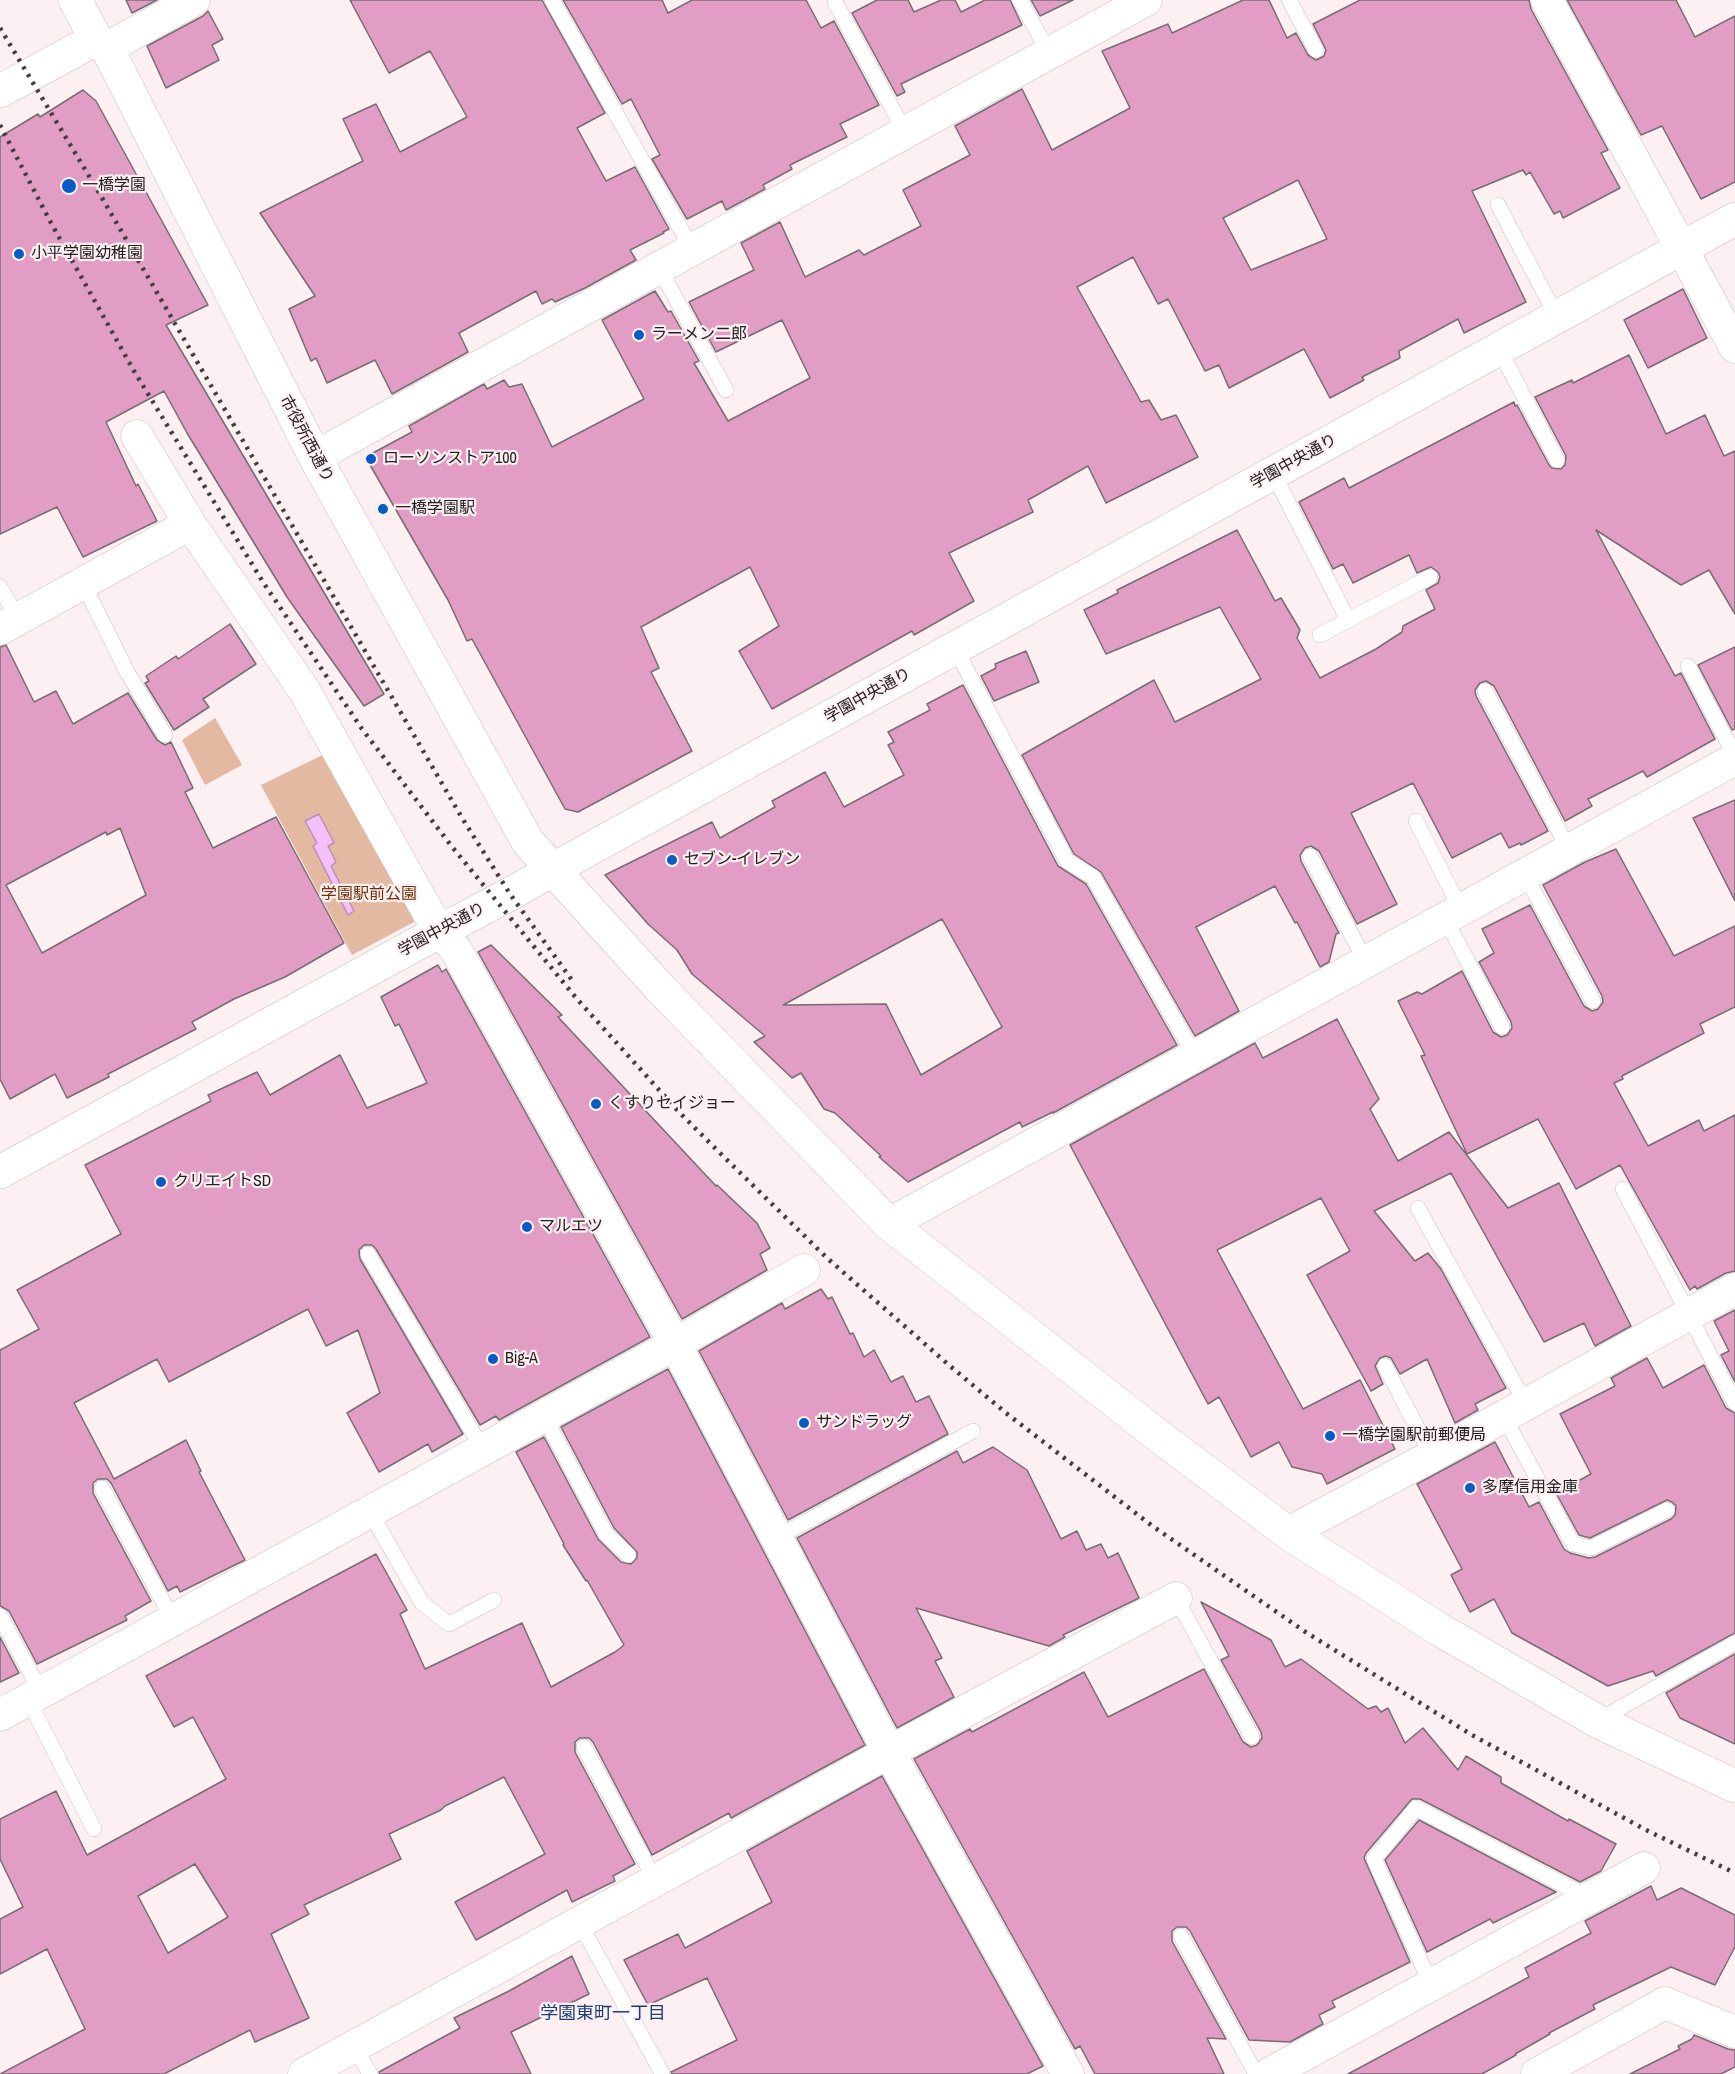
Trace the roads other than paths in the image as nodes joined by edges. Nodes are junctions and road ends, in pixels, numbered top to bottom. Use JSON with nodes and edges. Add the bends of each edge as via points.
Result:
{"nodes":[{"id":1,"x":75,"y":0,"type":"edge"},
{"id":2,"x":194,"y":0,"type":"edge"},
{"id":3,"x":552,"y":0,"type":"edge"},
{"id":4,"x":1020,"y":0,"type":"edge"},
{"id":5,"x":1146,"y":0,"type":"edge"},
{"id":6,"x":1289,"y":0,"type":"edge"},
{"id":7,"x":1547,"y":0,"type":"edge"},
{"id":8,"x":835,"y":2,"type":"dead end"},
{"id":9,"x":102,"y":44,"type":"junction"},
{"id":10,"x":1316,"y":50,"type":"dead end"},
{"id":11,"x":1049,"y":53,"type":"junction"},
{"id":12,"x":0,"y":91,"type":"edge"},
{"id":13,"x":905,"y":132,"type":"junction"},
{"id":14,"x":1498,"y":205,"type":"dead end"},
{"id":15,"x":1735,"y":219,"type":"edge"},
{"id":16,"x":692,"y":249,"type":"junction"},
{"id":17,"x":1682,"y":249,"type":"junction"},
{"id":18,"x":659,"y":268,"type":"junction"},
{"id":19,"x":1557,"y":317,"type":"junction"},
{"id":20,"x":1735,"y":347,"type":"edge"},
{"id":21,"x":1499,"y":349,"type":"junction"},
{"id":22,"x":726,"y":390,"type":"dead end"},
{"id":23,"x":137,"y":436,"type":"dead end"},
{"id":24,"x":315,"y":457,"type":"junction"},
{"id":25,"x":1557,"y":460,"type":"dead end"},
{"id":26,"x":1273,"y":473,"type":"junction"},
{"id":27,"x":190,"y":524,"type":"junction"},
{"id":28,"x":1430,"y":577,"type":"dead end"},
{"id":29,"x":83,"y":583,"type":"junction"},
{"id":30,"x":0,"y":587,"type":"edge"},
{"id":31,"x":1348,"y":620,"type":"junction"},
{"id":32,"x":9,"y":624,"type":"edge"},
{"id":33,"x":1320,"y":635,"type":"dead end"},
{"id":34,"x":955,"y":648,"type":"junction"},
{"id":35,"x":1688,"y":666,"type":"dead end"},
{"id":36,"x":1485,"y":691,"type":"dead end"},
{"id":37,"x":165,"y":735,"type":"dead end"},
{"id":38,"x":1735,"y":758,"type":"edge"},
{"id":39,"x":1416,"y":821,"type":"dead end"},
{"id":40,"x":1569,"y":850,"type":"junction"},
{"id":41,"x":1310,"y":856,"type":"dead end"},
{"id":42,"x":554,"y":869,"type":"junction"},
{"id":43,"x":1525,"y":875,"type":"junction"},
{"id":44,"x":1453,"y":914,"type":"junction"},
{"id":45,"x":440,"y":931,"type":"junction"},
{"id":46,"x":1366,"y":962,"type":"junction"},
{"id":47,"x":1593,"y":1001,"type":"dead end"},
{"id":48,"x":1502,"y":1027,"type":"dead end"},
{"id":49,"x":1195,"y":1056,"type":"junction"},
{"id":50,"x":0,"y":1172,"type":"edge"},
{"id":51,"x":1623,"y":1189,"type":"dead end"},
{"id":52,"x":1418,"y":1208,"type":"dead end"},
{"id":53,"x":889,"y":1224,"type":"junction"},
{"id":54,"x":368,"y":1254,"type":"dead end"},
{"id":55,"x":804,"y":1270,"type":"dead end"},
{"id":56,"x":1735,"y":1289,"type":"edge"},
{"id":57,"x":1688,"y":1315,"type":"junction"},
{"id":58,"x":675,"y":1344,"type":"junction"},
{"id":59,"x":1384,"y":1366,"type":"dead end"},
{"id":60,"x":1735,"y":1402,"type":"edge"},
{"id":61,"x":1515,"y":1411,"type":"junction"},
{"id":62,"x":544,"y":1416,"type":"junction"},
{"id":63,"x":973,"y":1431,"type":"dead end"},
{"id":64,"x":483,"y":1450,"type":"junction"},
{"id":65,"x":1432,"y":1456,"type":"junction"},
{"id":66,"x":102,"y":1488,"type":"dead end"},
{"id":67,"x":1666,"y":1510,"type":"dead end"},
{"id":68,"x":370,"y":1512,"type":"junction"},
{"id":69,"x":1288,"y":1533,"type":"junction"},
{"id":70,"x":776,"y":1538,"type":"junction"},
{"id":71,"x":628,"y":1555,"type":"dead end"},
{"id":72,"x":1176,"y":1598,"type":"joint"},
{"id":73,"x":494,"y":1600,"type":"dead end"},
{"id":74,"x":0,"y":1616,"type":"edge"},
{"id":75,"x":173,"y":1620,"type":"junction"},
{"id":76,"x":1735,"y":1643,"type":"edge"},
{"id":77,"x":34,"y":1696,"type":"junction"},
{"id":78,"x":0,"y":1714,"type":"edge"},
{"id":79,"x":1597,"y":1721,"type":"junction"},
{"id":80,"x":1252,"y":1737,"type":"dead end"},
{"id":81,"x":584,"y":1747,"type":"dead end"},
{"id":82,"x":889,"y":1752,"type":"junction"},
{"id":83,"x":1735,"y":1786,"type":"edge"},
{"id":84,"x":94,"y":1829,"type":"dead end"},
{"id":85,"x":1644,"y":1868,"type":"dead end"},
{"id":86,"x":655,"y":1880,"type":"junction"},
{"id":87,"x":1589,"y":1898,"type":"junction"},
{"id":88,"x":579,"y":1922,"type":"junction"},
{"id":89,"x":1182,"y":1936,"type":"dead end"},
{"id":90,"x":1431,"y":1984,"type":"junction"},
{"id":91,"x":1735,"y":2032,"type":"edge"},
{"id":92,"x":354,"y":2046,"type":"junction"},
{"id":93,"x":662,"y":2073,"type":"edge"},
{"id":94,"x":304,"y":2074,"type":"edge"},
{"id":95,"x":370,"y":2074,"type":"edge"},
{"id":96,"x":1068,"y":2074,"type":"edge"},
{"id":97,"x":1256,"y":2074,"type":"edge"},
{"id":98,"x":1269,"y":2074,"type":"edge"},
{"id":99,"x":1537,"y":2074,"type":"edge"}],
"edges":[{"from":1,"to":9,"type":"street","name":"市役所西通り"},
{"from":2,"to":9,"type":"street"},
{"from":3,"to":16,"type":"lane"},
{"from":4,"to":11,"type":"lane"},
{"from":5,"to":11,"type":"street"},
{"from":6,"to":10,"type":"lane"},
{"from":7,"to":17,"type":"street"},
{"from":8,"to":13,"type":"lane"},
{"from":9,"to":12,"type":"street"},
{"from":9,"to":24,"type":"street","name":"市役所西通り"},
{"from":11,"to":13,"type":"street"},
{"from":13,"to":16,"type":"street"},
{"from":14,"to":19,"type":"lane"},
{"from":15,"to":17,"type":"street","name":"学園中央通り"},
{"from":16,"to":18,"type":"street"},
{"from":17,"to":19,"type":"street","name":"学園中央通り"},
{"from":17,"to":20,"type":"street"},
{"from":18,"to":22,"type":"lane"},
{"from":18,"to":24,"type":"street"},
{"from":19,"to":21,"type":"street","name":"学園中央通り"},
{"from":21,"to":25,"type":"lane"},
{"from":21,"to":26,"type":"street","name":"学園中央通り"},
{"from":23,"to":27,"type":"street"},
{"from":24,"to":42,"type":"street","name":"市役所西通り","via":[[528,843]]},
{"from":26,"to":31,"type":"lane"},
{"from":26,"to":34,"type":"street","name":"学園中央通り"},
{"from":27,"to":29,"type":"street"},
{"from":27,"to":45,"type":"street","via":[[304,690]]},
{"from":28,"to":31,"type":"lane"},
{"from":29,"to":32,"type":"street"},
{"from":29,"to":37,"type":"lane"},
{"from":30,"to":32,"type":"lane"},
{"from":31,"to":33,"type":"lane"},
{"from":34,"to":42,"type":"street","name":"学園中央通り"},
{"from":34,"to":49,"type":"lane","via":[[1067,861],[1093,876]]},
{"from":35,"to":38,"type":"lane"},
{"from":36,"to":40,"type":"lane"},
{"from":38,"to":40,"type":"street"},
{"from":39,"to":44,"type":"lane"},
{"from":40,"to":43,"type":"street"},
{"from":41,"to":46,"type":"lane"},
{"from":42,"to":45,"type":"street","name":"学園中央通り"},
{"from":42,"to":53,"type":"street","name":"市役所西通り","via":[[660,988]]},
{"from":43,"to":44,"type":"street"},
{"from":43,"to":47,"type":"lane"},
{"from":44,"to":46,"type":"street"},
{"from":44,"to":48,"type":"lane"},
{"from":45,"to":50,"type":"street","name":"学園中央通り"},
{"from":45,"to":58,"type":"street","via":[[456,950]]},
{"from":46,"to":49,"type":"street"},
{"from":49,"to":53,"type":"street"},
{"from":51,"to":57,"type":"lane"},
{"from":52,"to":61,"type":"lane"},
{"from":53,"to":69,"type":"street","name":"市役所西通り"},
{"from":54,"to":64,"type":"lane"},
{"from":55,"to":58,"type":"street"},
{"from":56,"to":57,"type":"street"},
{"from":57,"to":60,"type":"lane"},
{"from":57,"to":61,"type":"street"},
{"from":58,"to":62,"type":"street"},
{"from":58,"to":70,"type":"street"},
{"from":59,"to":65,"type":"lane"},
{"from":61,"to":65,"type":"street"},
{"from":61,"to":67,"type":"lane","via":[[1573,1544],[1591,1548]]},
{"from":62,"to":64,"type":"street"},
{"from":62,"to":71,"type":"lane","via":[[606,1534]]},
{"from":63,"to":70,"type":"lane"},
{"from":64,"to":68,"type":"street"},
{"from":65,"to":69,"type":"street"},
{"from":66,"to":75,"type":"lane"},
{"from":68,"to":73,"type":"lane","via":[[422,1603],[449,1624]]},
{"from":68,"to":75,"type":"street"},
{"from":69,"to":79,"type":"street","name":"市役所西通り","via":[[1437,1628]]},
{"from":70,"to":82,"type":"street"},
{"from":72,"to":80,"type":"lane"},
{"from":72,"to":82,"type":"street"},
{"from":74,"to":77,"type":"lane"},
{"from":75,"to":77,"type":"street"},
{"from":76,"to":79,"type":"lane"},
{"from":77,"to":78,"type":"street"},
{"from":77,"to":84,"type":"lane"},
{"from":79,"to":83,"type":"street","name":"市役所西通り"},
{"from":81,"to":86,"type":"lane"},
{"from":82,"to":86,"type":"street"},
{"from":82,"to":96,"type":"street"},
{"from":85,"to":87,"type":"street"},
{"from":86,"to":88,"type":"street"},
{"from":87,"to":90,"type":"street"},
{"from":87,"to":90,"type":"lane","via":[[1416,1808],[1374,1859]]},
{"from":88,"to":92,"type":"street"},
{"from":88,"to":93,"type":"lane"},
{"from":89,"to":97,"type":"lane"},
{"from":90,"to":98,"type":"street"},
{"from":91,"to":99,"type":"street","via":[[1665,2003]]},
{"from":92,"to":94,"type":"street"},
{"from":92,"to":95,"type":"lane"}]}
